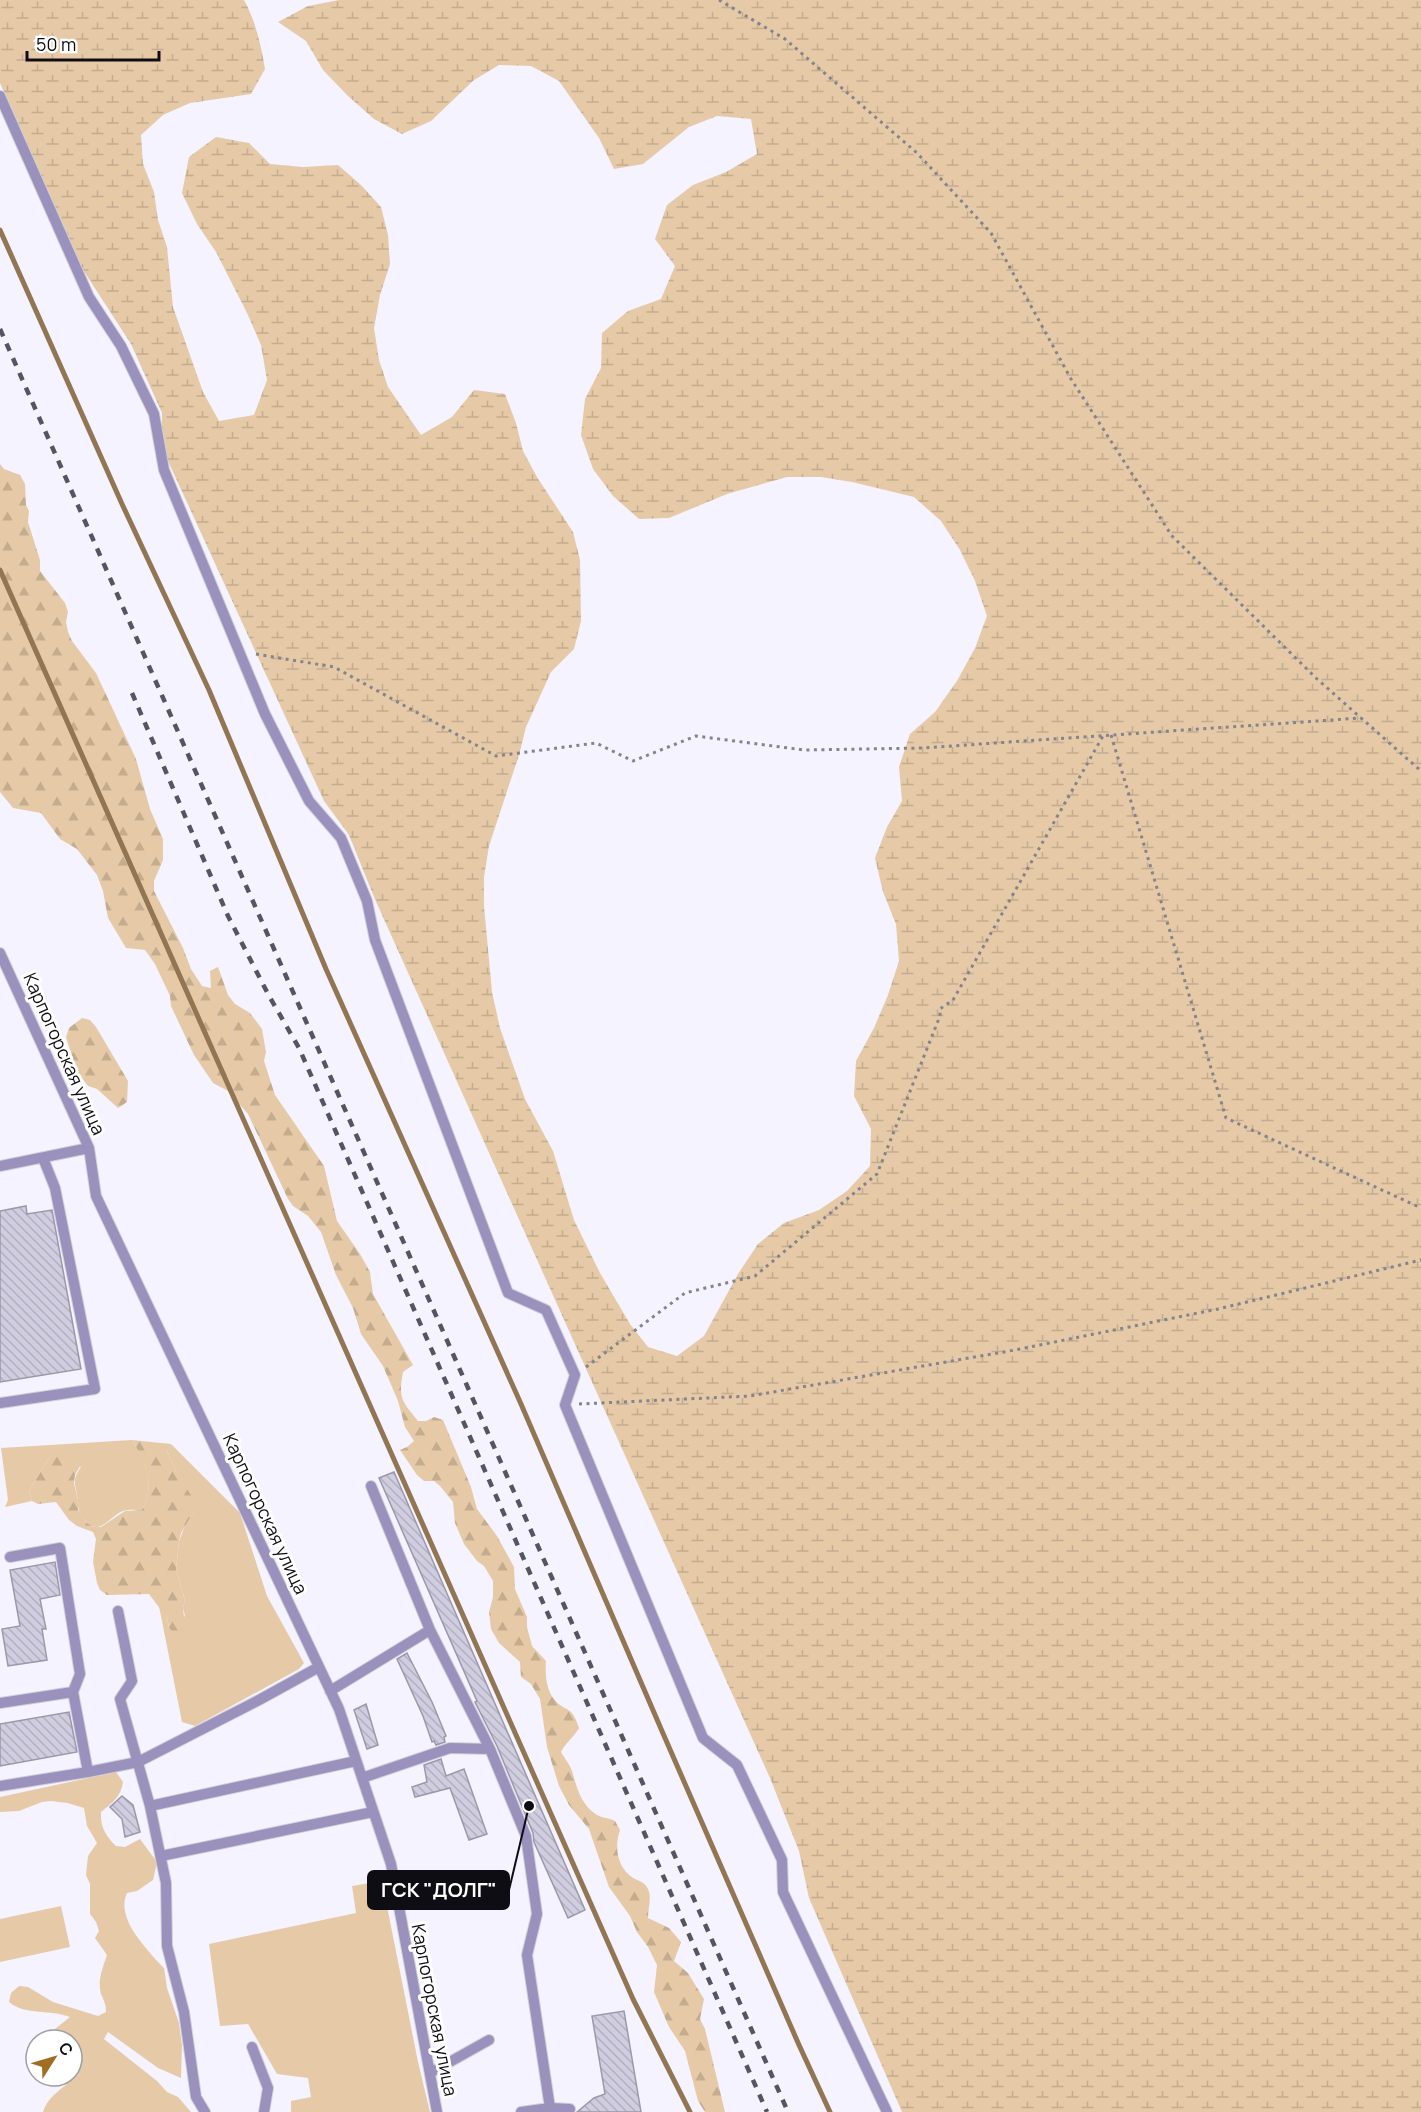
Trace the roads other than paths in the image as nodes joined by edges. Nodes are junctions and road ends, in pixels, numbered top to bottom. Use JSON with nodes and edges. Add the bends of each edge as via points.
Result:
{"nodes":[{"id":1,"x":0,"y":96,"type":"edge"},
{"id":2,"x":0,"y":953,"type":"edge"},
{"id":3,"x":89,"y":1148,"type":"junction"},
{"id":4,"x":43,"y":1158,"type":"junction"},
{"id":5,"x":0,"y":1166,"type":"edge"},
{"id":6,"x":0,"y":1403,"type":"edge"},
{"id":7,"x":371,"y":1486,"type":"dead end"},
{"id":8,"x":10,"y":1557,"type":"dead end"},
{"id":9,"x":118,"y":1611,"type":"dead end"},
{"id":10,"x":430,"y":1630,"type":"junction"},
{"id":11,"x":319,"y":1667,"type":"junction"},
{"id":12,"x":330,"y":1691,"type":"junction"},
{"id":13,"x":73,"y":1692,"type":"junction"},
{"id":14,"x":0,"y":1703,"type":"edge"},
{"id":15,"x":490,"y":1749,"type":"junction"},
{"id":16,"x":356,"y":1761,"type":"junction"},
{"id":17,"x":138,"y":1762,"type":"junction"},
{"id":18,"x":87,"y":1772,"type":"junction"},
{"id":19,"x":362,"y":1778,"type":"junction"},
{"id":20,"x":0,"y":1786,"type":"edge"},
{"id":21,"x":150,"y":1806,"type":"junction"},
{"id":22,"x":373,"y":1812,"type":"junction"},
{"id":23,"x":161,"y":1856,"type":"junction"},
{"id":24,"x":489,"y":2040,"type":"dead end"},
{"id":25,"x":252,"y":2047,"type":"dead end"},
{"id":26,"x":429,"y":2073,"type":"junction"},
{"id":27,"x":570,"y":2109,"type":"dead end"},
{"id":28,"x":552,"y":2110,"type":"edge"},
{"id":29,"x":205,"y":2112,"type":"edge"},
{"id":30,"x":264,"y":2112,"type":"edge"},
{"id":31,"x":437,"y":2112,"type":"edge"},
{"id":32,"x":521,"y":2112,"type":"edge"},
{"id":33,"x":887,"y":2112,"type":"edge"}],
"edges":[{"from":1,"to":33,"type":"lane","via":[[89,297],[121,346],[154,414],[164,470],[265,714],[309,801],[341,838],[367,901],[375,940],[508,1293],[546,1310],[575,1375],[565,1405],[703,1738],[737,1765],[782,1860],[783,1892]]},
{"from":2,"to":3,"type":"lane","name":"Карпогорская улица"},
{"from":3,"to":4,"type":"lane"},
{"from":3,"to":11,"type":"lane","name":"Карпогорская улица","via":[[96,1196]]},
{"from":4,"to":5,"type":"lane"},
{"from":4,"to":6,"type":"lane","via":[[55,1188],[95,1389]]},
{"from":7,"to":10,"type":"lane"},
{"from":8,"to":13,"type":"lane","via":[[60,1548],[80,1674]]},
{"from":9,"to":17,"type":"lane","via":[[132,1681],[120,1699]]},
{"from":10,"to":12,"type":"lane"},
{"from":10,"to":15,"type":"lane"},
{"from":11,"to":12,"type":"lane","name":"Карпогорская улица"},
{"from":11,"to":17,"type":"lane"},
{"from":12,"to":16,"type":"lane","name":"Карпогорская улица"},
{"from":13,"to":14,"type":"lane"},
{"from":13,"to":18,"type":"lane"},
{"from":15,"to":19,"type":"lane","via":[[450,1748]]},
{"from":15,"to":28,"type":"lane","via":[[526,1836],[537,1914],[527,1955]]},
{"from":16,"to":19,"type":"lane","name":"Карпогорская улица"},
{"from":16,"to":21,"type":"lane"},
{"from":17,"to":18,"type":"lane"},
{"from":17,"to":21,"type":"lane"},
{"from":18,"to":20,"type":"lane"},
{"from":19,"to":22,"type":"lane","name":"Карпогорская улица"},
{"from":21,"to":23,"type":"lane"},
{"from":22,"to":23,"type":"lane"},
{"from":22,"to":26,"type":"lane","name":"Карпогорская улица","via":[[391,1864]]},
{"from":23,"to":29,"type":"lane","via":[[166,1883],[167,1946],[184,2012],[196,2097]]},
{"from":24,"to":26,"type":"lane"},
{"from":25,"to":30,"type":"lane","via":[[268,2088]]},
{"from":26,"to":31,"type":"lane","name":"Карпогорская улица"},
{"from":27,"to":28,"type":"lane"},
{"from":28,"to":32,"type":"lane"}]}
